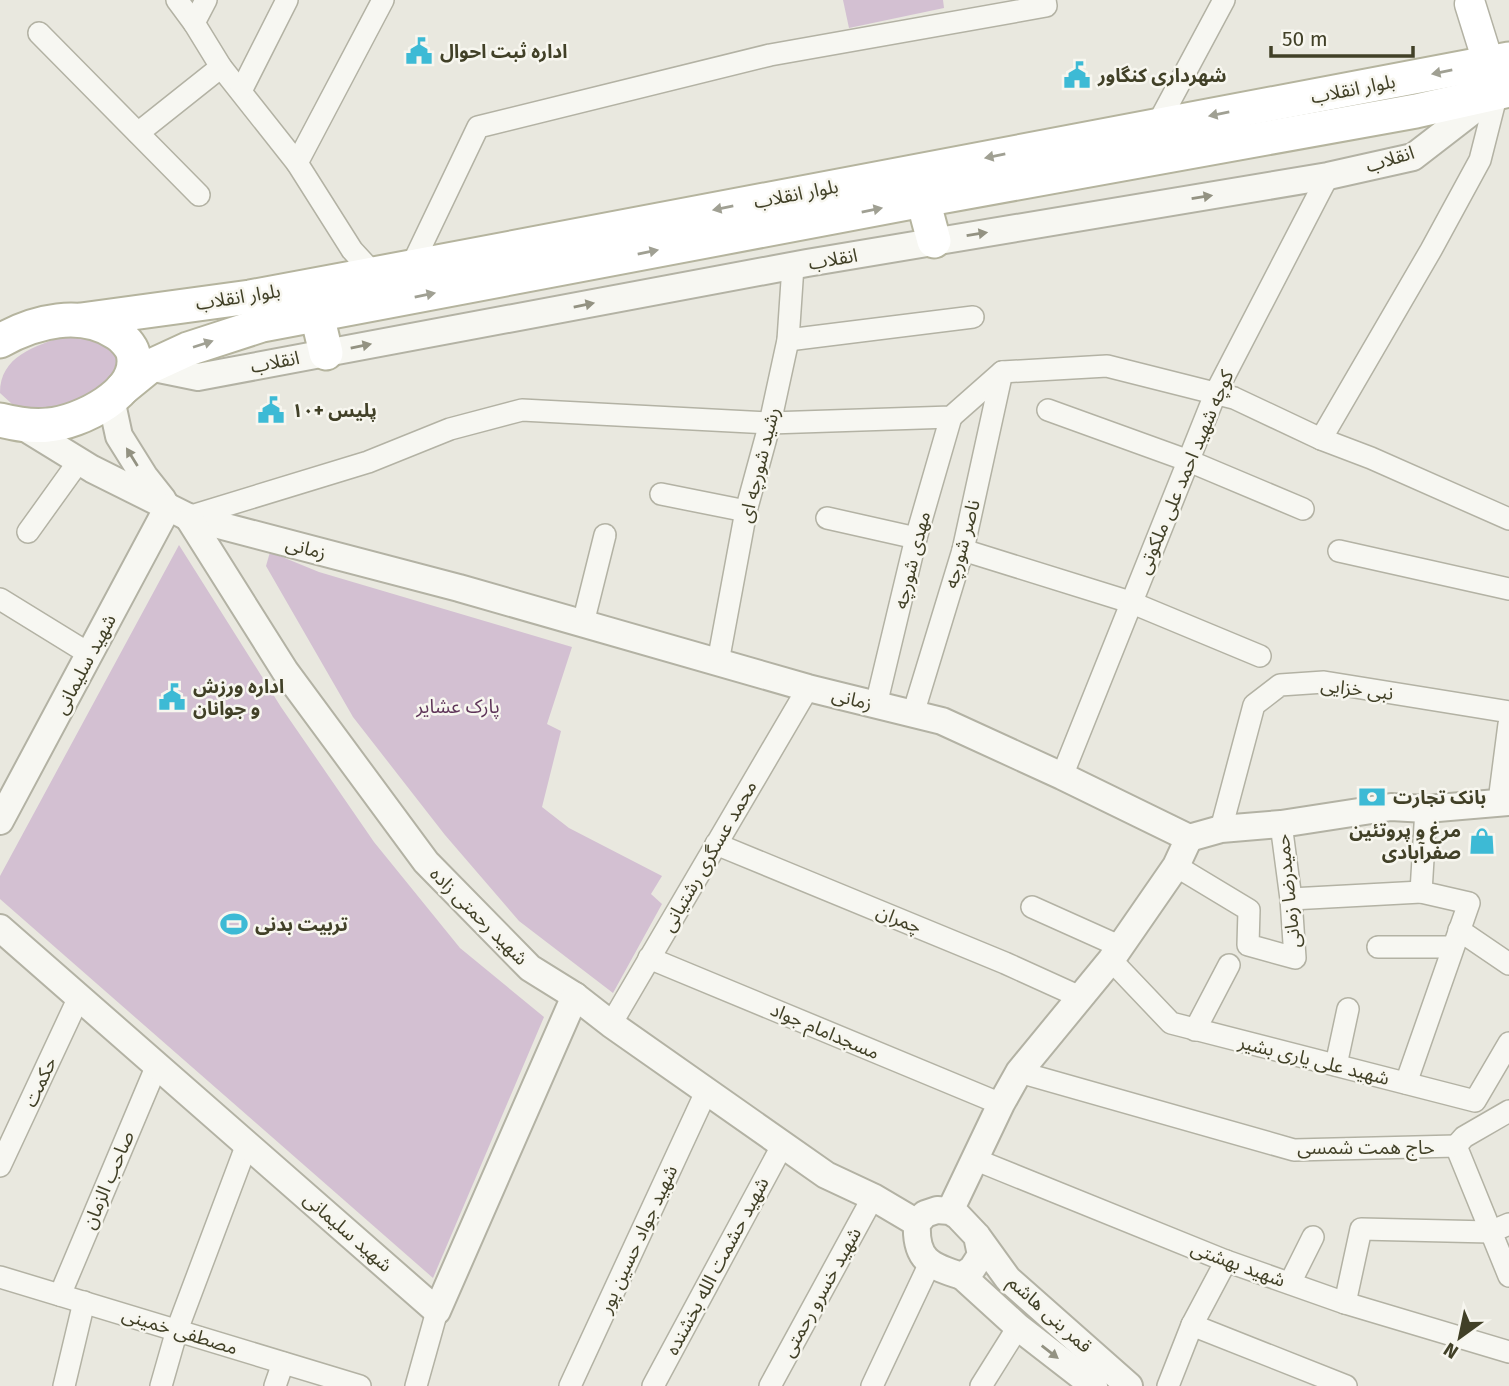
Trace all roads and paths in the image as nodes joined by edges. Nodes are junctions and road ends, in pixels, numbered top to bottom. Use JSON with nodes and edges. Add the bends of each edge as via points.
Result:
{"nodes":[{"id":1,"x":177,"y":0,"type":"edge"},
{"id":2,"x":205,"y":0,"type":"edge"},
{"id":3,"x":287,"y":0,"type":"edge"},
{"id":4,"x":383,"y":0,"type":"edge"},
{"id":5,"x":1045,"y":0,"type":"edge"},
{"id":6,"x":1224,"y":0,"type":"edge"},
{"id":7,"x":1468,"y":1,"type":"edge"},
{"id":8,"x":194,"y":23,"type":"junction"},
{"id":9,"x":39,"y":33,"type":"dead end"},
{"id":10,"x":221,"y":66,"type":"junction"},
{"id":11,"x":1503,"y":80,"type":"edge"},
{"id":12,"x":241,"y":92,"type":"junction"},
{"id":13,"x":1157,"y":125,"type":"junction"},
{"id":14,"x":138,"y":133,"type":"junction"},
{"id":15,"x":297,"y":163,"type":"junction"},
{"id":16,"x":1328,"y":176,"type":"junction"},
{"id":17,"x":199,"y":195,"type":"dead end"},
{"id":18,"x":923,"y":200,"type":"junction"},
{"id":19,"x":934,"y":241,"type":"junction"},
{"id":20,"x":793,"y":266,"type":"junction"},
{"id":21,"x":411,"y":267,"type":"junction"},
{"id":22,"x":374,"y":274,"type":"junction"},
{"id":23,"x":317,"y":315,"type":"junction"},
{"id":24,"x":973,"y":317,"type":"dead end"},
{"id":25,"x":81,"y":320,"type":"junction"},
{"id":26,"x":0,"y":340,"type":"edge"},
{"id":27,"x":789,"y":340,"type":"junction"},
{"id":28,"x":326,"y":353,"type":"junction"},
{"id":29,"x":149,"y":367,"type":"junction"},
{"id":30,"x":1002,"y":372,"type":"junction"},
{"id":31,"x":1216,"y":392,"type":"junction"},
{"id":32,"x":117,"y":393,"type":"junction"},
{"id":33,"x":1048,"y":410,"type":"dead end"},
{"id":34,"x":951,"y":417,"type":"junction"},
{"id":35,"x":11,"y":423,"type":"edge"},
{"id":36,"x":770,"y":423,"type":"junction"},
{"id":37,"x":1321,"y":439,"type":"junction"},
{"id":38,"x":79,"y":461,"type":"junction"},
{"id":39,"x":1189,"y":461,"type":"junction"},
{"id":40,"x":661,"y":494,"type":"dead end"},
{"id":41,"x":1303,"y":509,"type":"dead end"},
{"id":42,"x":746,"y":511,"type":"junction"},
{"id":43,"x":178,"y":512,"type":"junction"},
{"id":44,"x":1507,"y":512,"type":"edge"},
{"id":45,"x":827,"y":518,"type":"dead end"},
{"id":46,"x":27,"y":532,"type":"dead end"},
{"id":47,"x":605,"y":535,"type":"dead end"},
{"id":48,"x":916,"y":538,"type":"junction"},
{"id":49,"x":963,"y":550,"type":"junction"},
{"id":50,"x":1339,"y":551,"type":"dead end"},
{"id":51,"x":1509,"y":589,"type":"edge"},
{"id":52,"x":0,"y":598,"type":"edge"},
{"id":53,"x":1130,"y":601,"type":"junction"},
{"id":54,"x":583,"y":623,"type":"junction"},
{"id":55,"x":91,"y":655,"type":"junction"},
{"id":56,"x":1260,"y":656,"type":"dead end"},
{"id":57,"x":718,"y":662,"type":"junction"},
{"id":58,"x":808,"y":688,"type":"junction"},
{"id":59,"x":876,"y":705,"type":"junction"},
{"id":60,"x":1509,"y":712,"type":"edge"},
{"id":61,"x":913,"y":714,"type":"junction"},
{"id":62,"x":1509,"y":724,"type":"edge"},
{"id":63,"x":1062,"y":776,"type":"junction"},
{"id":64,"x":1504,"y":802,"type":"edge"},
{"id":65,"x":1426,"y":809,"type":"junction"},
{"id":66,"x":0,"y":821,"type":"edge"},
{"id":67,"x":1281,"y":824,"type":"junction"},
{"id":68,"x":1221,"y":829,"type":"junction"},
{"id":69,"x":1189,"y":838,"type":"junction"},
{"id":70,"x":716,"y":844,"type":"junction"},
{"id":71,"x":1176,"y":866,"type":"junction"},
{"id":72,"x":1421,"y":892,"type":"junction"},
{"id":73,"x":1291,"y":899,"type":"junction"},
{"id":74,"x":1032,"y":907,"type":"dead end"},
{"id":75,"x":0,"y":928,"type":"edge"},
{"id":76,"x":1456,"y":938,"type":"junction"},
{"id":77,"x":1378,"y":947,"type":"dead end"},
{"id":78,"x":1115,"y":953,"type":"junction"},
{"id":79,"x":649,"y":958,"type":"junction"},
{"id":80,"x":1509,"y":964,"type":"edge"},
{"id":81,"x":1230,"y":965,"type":"dead end"},
{"id":82,"x":575,"y":996,"type":"junction"},
{"id":83,"x":79,"y":997,"type":"junction"},
{"id":84,"x":1080,"y":997,"type":"junction"},
{"id":85,"x":1348,"y":1009,"type":"dead end"},
{"id":86,"x":611,"y":1024,"type":"junction"},
{"id":87,"x":1195,"y":1030,"type":"junction"},
{"id":88,"x":1509,"y":1042,"type":"edge"},
{"id":89,"x":157,"y":1065,"type":"junction"},
{"id":90,"x":1336,"y":1065,"type":"junction"},
{"id":91,"x":1019,"y":1072,"type":"junction"},
{"id":92,"x":1406,"y":1083,"type":"junction"},
{"id":93,"x":706,"y":1092,"type":"junction"},
{"id":94,"x":1001,"y":1104,"type":"junction"},
{"id":95,"x":1509,"y":1111,"type":"edge"},
{"id":96,"x":247,"y":1144,"type":"junction"},
{"id":97,"x":782,"y":1146,"type":"junction"},
{"id":98,"x":1456,"y":1146,"type":"junction"},
{"id":99,"x":974,"y":1159,"type":"junction"},
{"id":100,"x":0,"y":1166,"type":"edge"},
{"id":101,"x":873,"y":1197,"type":"junction"},
{"id":102,"x":950,"y":1212,"type":"junction"},
{"id":103,"x":917,"y":1223,"type":"junction"},
{"id":104,"x":1499,"y":1228,"type":"edge"},
{"id":105,"x":977,"y":1237,"type":"junction"},
{"id":106,"x":1313,"y":1237,"type":"dead end"},
{"id":107,"x":1226,"y":1261,"type":"junction"},
{"id":108,"x":930,"y":1263,"type":"junction"},
{"id":109,"x":962,"y":1276,"type":"junction"},
{"id":110,"x":1509,"y":1276,"type":"edge"},
{"id":111,"x":0,"y":1277,"type":"edge"},
{"id":112,"x":1290,"y":1283,"type":"junction"},
{"id":113,"x":60,"y":1295,"type":"junction"},
{"id":114,"x":83,"y":1302,"type":"junction"},
{"id":115,"x":1345,"y":1303,"type":"junction"},
{"id":116,"x":438,"y":1311,"type":"junction"},
{"id":117,"x":1192,"y":1325,"type":"junction"},
{"id":118,"x":1018,"y":1327,"type":"junction"},
{"id":119,"x":177,"y":1330,"type":"junction"},
{"id":120,"x":1509,"y":1352,"type":"edge"},
{"id":121,"x":283,"y":1363,"type":"junction"},
{"id":122,"x":1089,"y":1385,"type":"edge"},
{"id":123,"x":64,"y":1386,"type":"edge"},
{"id":124,"x":161,"y":1386,"type":"edge"},
{"id":125,"x":275,"y":1386,"type":"edge"},
{"id":126,"x":360,"y":1386,"type":"edge"},
{"id":127,"x":416,"y":1386,"type":"edge"},
{"id":128,"x":570,"y":1386,"type":"edge"},
{"id":129,"x":653,"y":1386,"type":"edge"},
{"id":130,"x":769,"y":1386,"type":"edge"},
{"id":131,"x":872,"y":1386,"type":"edge"},
{"id":132,"x":981,"y":1386,"type":"edge"},
{"id":133,"x":1129,"y":1386,"type":"edge"},
{"id":134,"x":1168,"y":1386,"type":"edge"},
{"id":135,"x":1346,"y":1386,"type":"edge"}],
"edges":[{"from":1,"to":8,"type":"street"},
{"from":2,"to":8,"type":"street"},
{"from":3,"to":12,"type":"street"},
{"from":4,"to":15,"type":"street"},
{"from":5,"to":21,"type":"street","via":[[1046,6],[770,55],[478,127]]},
{"from":6,"to":13,"type":"street"},
{"from":7,"to":11,"type":"main road"},
{"from":8,"to":10,"type":"street"},
{"from":9,"to":14,"type":"street"},
{"from":10,"to":12,"type":"street"},
{"from":10,"to":14,"type":"street"},
{"from":11,"to":13,"type":"main road","name":"بلوار انقلاب","one_way":true},
{"from":11,"to":16,"type":"street","name":"انقلاب","via":[[1413,157]]},
{"from":11,"to":18,"type":"main road","name":"بلوار انقلاب","via":[[1416,111]]},
{"from":11,"to":37,"type":"street","via":[[1480,160]]},
{"from":12,"to":15,"type":"street"},
{"from":13,"to":21,"type":"main road","name":"بلوار انقلاب","one_way":true},
{"from":14,"to":17,"type":"street"},
{"from":15,"to":22,"type":"street","via":[[352,250]]},
{"from":19,"to":16,"type":"street","name":"انقلاب","one_way":true},
{"from":16,"to":31,"type":"street","name":"کوچه شهید احمد علی ملکوتی"},
{"from":18,"to":19,"type":"main road"},
{"from":23,"to":18,"type":"main road","name":"بلوار انقلاب","one_way":true},
{"from":19,"to":20,"type":"street","name":"انقلاب"},
{"from":20,"to":27,"type":"street","name":"رشید شورچه ای"},
{"from":28,"to":20,"type":"street","name":"انقلاب","one_way":true},
{"from":21,"to":22,"type":"main road","name":"بلوار انقلاب"},
{"from":22,"to":25,"type":"main road","name":"بلوار انقلاب"},
{"from":23,"to":28,"type":"main road"},
{"from":29,"to":23,"type":"main road","name":"بلوار انقلاب","one_way":true,"via":[[250,329]]},
{"from":24,"to":27,"type":"street"},
{"from":25,"to":26,"type":"main road","name":"بلوار انقلاب","via":[[54,321]]},
{"from":25,"to":32,"type":"main road","via":[[106,326],[123,337],[133,353],[132,372]]},
{"from":27,"to":36,"type":"street","name":"رشید شورچه ای"},
{"from":28,"to":29,"type":"street","name":"انقلاب","via":[[198,377]]},
{"from":29,"to":32,"type":"main road","name":"بلوار انقلاب"},
{"from":30,"to":31,"type":"street","via":[[1107,366]]},
{"from":30,"to":34,"type":"street"},
{"from":30,"to":49,"type":"street","name":"ناصر شورچه"},
{"from":31,"to":37,"type":"street"},
{"from":31,"to":39,"type":"street","name":"کوچه شهید احمد علی ملکوتی"},
{"from":32,"to":35,"type":"main road","name":"بلوار انقلاب","via":[[78,418],[50,425]]},
{"from":43,"to":32,"type":"street","name":"شهید رحمتی زاده","one_way":true,"via":[[144,476],[119,436]]},
{"from":33,"to":39,"type":"street"},
{"from":34,"to":36,"type":"street"},
{"from":34,"to":48,"type":"street","name":"مهدی شورچه"},
{"from":35,"to":38,"type":"street","name":"زمانی"},
{"from":36,"to":42,"type":"street","name":"رشید شورچه ای"},
{"from":36,"to":43,"type":"street","via":[[522,411],[450,429],[368,462]]},
{"from":37,"to":44,"type":"street"},
{"from":38,"to":43,"type":"street","name":"زمانی"},
{"from":38,"to":46,"type":"street"},
{"from":39,"to":41,"type":"street"},
{"from":39,"to":53,"type":"street","name":"کوچه شهید احمد علی ملکوتی"},
{"from":40,"to":42,"type":"street"},
{"from":42,"to":57,"type":"street","name":"رشید شورچه ای"},
{"from":43,"to":54,"type":"street","name":"زمانی"},
{"from":43,"to":55,"type":"street","name":"شهید سلیمانی"},
{"from":43,"to":82,"type":"street","name":"شهید رحمتی زاده","via":[[285,671],[426,862],[530,968]]},
{"from":45,"to":48,"type":"street"},
{"from":47,"to":54,"type":"street"},
{"from":48,"to":59,"type":"street","name":"مهدی شورچه"},
{"from":49,"to":53,"type":"street"},
{"from":49,"to":61,"type":"street","name":"ناصر شورچه"},
{"from":50,"to":51,"type":"street"},
{"from":52,"to":55,"type":"street"},
{"from":53,"to":56,"type":"street"},
{"from":53,"to":63,"type":"street","name":"کوچه شهید احمد علی ملکوتی"},
{"from":54,"to":57,"type":"street","name":"زمانی"},
{"from":55,"to":66,"type":"street","name":"شهید سلیمانی"},
{"from":57,"to":58,"type":"street","name":"زمانی"},
{"from":58,"to":59,"type":"street","name":"زمانی"},
{"from":58,"to":70,"type":"street","name":"محمد عسگری رشتیانی"},
{"from":59,"to":61,"type":"street","name":"زمانی"},
{"from":60,"to":68,"type":"street","name":"نبی خزایی","via":[[1324,682],[1280,685],[1254,705]]},
{"from":61,"to":63,"type":"street","name":"زمانی","via":[[942,721]]},
{"from":62,"to":64,"type":"street"},
{"from":63,"to":69,"type":"street","name":"زمانی"},
{"from":64,"to":65,"type":"street"},
{"from":65,"to":67,"type":"street","via":[[1391,807]]},
{"from":65,"to":72,"type":"street"},
{"from":67,"to":68,"type":"street"},
{"from":67,"to":73,"type":"street","name":"حمیدرضا زمانی"},
{"from":68,"to":69,"type":"street"},
{"from":69,"to":71,"type":"street"},
{"from":70,"to":79,"type":"street","name":"محمد عسگری رشتیانی"},
{"from":70,"to":84,"type":"street","name":"چمران"},
{"from":71,"to":73,"type":"street","name":"حمیدرضا زمانی","via":[[1249,910],[1248,945],[1295,958]]},
{"from":71,"to":78,"type":"street"},
{"from":72,"to":73,"type":"street"},
{"from":72,"to":76,"type":"street","via":[[1469,903]]},
{"from":74,"to":78,"type":"street"},
{"from":75,"to":83,"type":"street","name":"شهید سلیمانی"},
{"from":76,"to":77,"type":"street"},
{"from":76,"to":80,"type":"street"},
{"from":76,"to":92,"type":"street"},
{"from":78,"to":84,"type":"street"},
{"from":78,"to":87,"type":"street","name":"شهید علی یاری بشیر","via":[[1171,1023]]},
{"from":79,"to":86,"type":"street","name":"محمد عسگری رشتیانی"},
{"from":79,"to":94,"type":"street","name":"مسجدامام جواد"},
{"from":81,"to":87,"type":"street"},
{"from":82,"to":86,"type":"street","name":"شهید رحمتی زاده"},
{"from":82,"to":116,"type":"street"},
{"from":83,"to":89,"type":"street","name":"شهید سلیمانی"},
{"from":83,"to":100,"type":"street","name":"حکمت"},
{"from":84,"to":91,"type":"street"},
{"from":85,"to":90,"type":"street"},
{"from":86,"to":93,"type":"street","name":"شهید رحمتی زاده"},
{"from":87,"to":90,"type":"street","name":"شهید علی یاری بشیر"},
{"from":88,"to":92,"type":"street","name":"شهید علی یاری بشیر","via":[[1475,1101]]},
{"from":89,"to":96,"type":"street","name":"شهید سلیمانی"},
{"from":89,"to":113,"type":"street","name":"صاحب الزمان"},
{"from":90,"to":92,"type":"street","name":"شهید علی یاری بشیر"},
{"from":91,"to":94,"type":"street"},
{"from":91,"to":98,"type":"street","name":"حاج همت شمسی","via":[[1294,1150]]},
{"from":93,"to":97,"type":"street","name":"شهید رحمتی زاده"},
{"from":93,"to":128,"type":"street","name":"شهید جواد حسین پور"},
{"from":94,"to":99,"type":"street"},
{"from":95,"to":98,"type":"street"},
{"from":96,"to":116,"type":"street","name":"شهید سلیمانی"},
{"from":96,"to":119,"type":"street"},
{"from":97,"to":101,"type":"street","name":"شهید رحمتی زاده","via":[[825,1175]]},
{"from":97,"to":129,"type":"street","name":"شهید حشمت الله بخشنده"},
{"from":98,"to":104,"type":"street","name":"حاج همت شمسی"},
{"from":99,"to":102,"type":"street"},
{"from":99,"to":107,"type":"street","name":"شهید بهشتی"},
{"from":101,"to":103,"type":"street","name":"شهید رحمتی زاده"},
{"from":101,"to":130,"type":"street","name":"شهید خسرو رحمتی"},
{"from":102,"to":103,"type":"street","via":[[937,1210]]},
{"from":102,"to":105,"type":"street"},
{"from":103,"to":108,"type":"street","via":[[916,1243]]},
{"from":104,"to":110,"type":"street","name":"حاج همت شمسی"},
{"from":104,"to":115,"type":"street","via":[[1361,1229]]},
{"from":105,"to":109,"type":"street","via":[[981,1255]]},
{"from":105,"to":133,"type":"street","name":"قمر بنی هاشم","via":[[1009,1279]]},
{"from":106,"to":112,"type":"street"},
{"from":107,"to":112,"type":"street","name":"شهید بهشتی"},
{"from":107,"to":117,"type":"street"},
{"from":108,"to":109,"type":"street"},
{"from":108,"to":131,"type":"street"},
{"from":109,"to":118,"type":"street","name":"قمر بنی هاشم"},
{"from":111,"to":113,"type":"street","name":"مصطفی خمینی"},
{"from":112,"to":115,"type":"street","name":"شهید بهشتی"},
{"from":113,"to":114,"type":"street","name":"مصطفی خمینی"},
{"from":114,"to":119,"type":"street","name":"مصطفی خمینی"},
{"from":114,"to":123,"type":"street"},
{"from":115,"to":120,"type":"street","name":"شهید بهشتی"},
{"from":116,"to":127,"type":"street"},
{"from":117,"to":134,"type":"street"},
{"from":117,"to":135,"type":"street"},
{"from":118,"to":122,"type":"street","name":"قمر بنی هاشم","one_way":true},
{"from":118,"to":132,"type":"street"},
{"from":119,"to":121,"type":"street","name":"مصطفی خمینی"},
{"from":119,"to":124,"type":"street"},
{"from":121,"to":125,"type":"street"},
{"from":121,"to":126,"type":"street","name":"مصطفی خمینی"}]}
